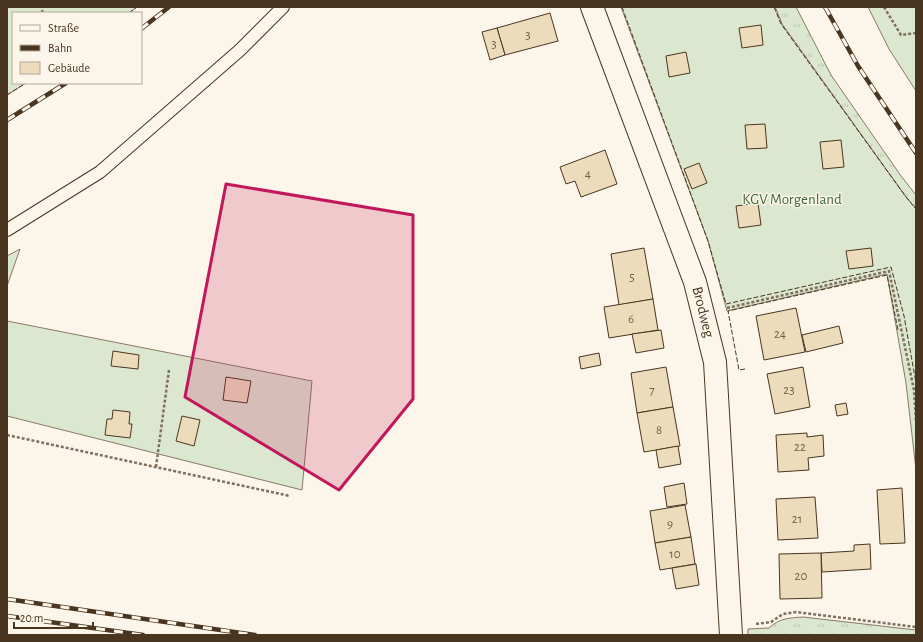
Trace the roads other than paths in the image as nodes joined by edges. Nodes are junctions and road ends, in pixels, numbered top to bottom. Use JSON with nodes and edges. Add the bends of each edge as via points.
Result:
{"nodes":[{"id":1,"x":283,"y":7,"type":"edge"},
{"id":2,"x":592,"y":7,"type":"edge"},
{"id":3,"x":7,"y":230,"type":"edge"},
{"id":4,"x":731,"y":630,"type":"edge"}],
"edges":[{"from":1,"to":3,"type":"lane","via":[[240,50],[100,172]]},
{"from":2,"to":4,"type":"street","name":"Brodweg","via":[[680,237],[704,314],[715,362]]}]}
